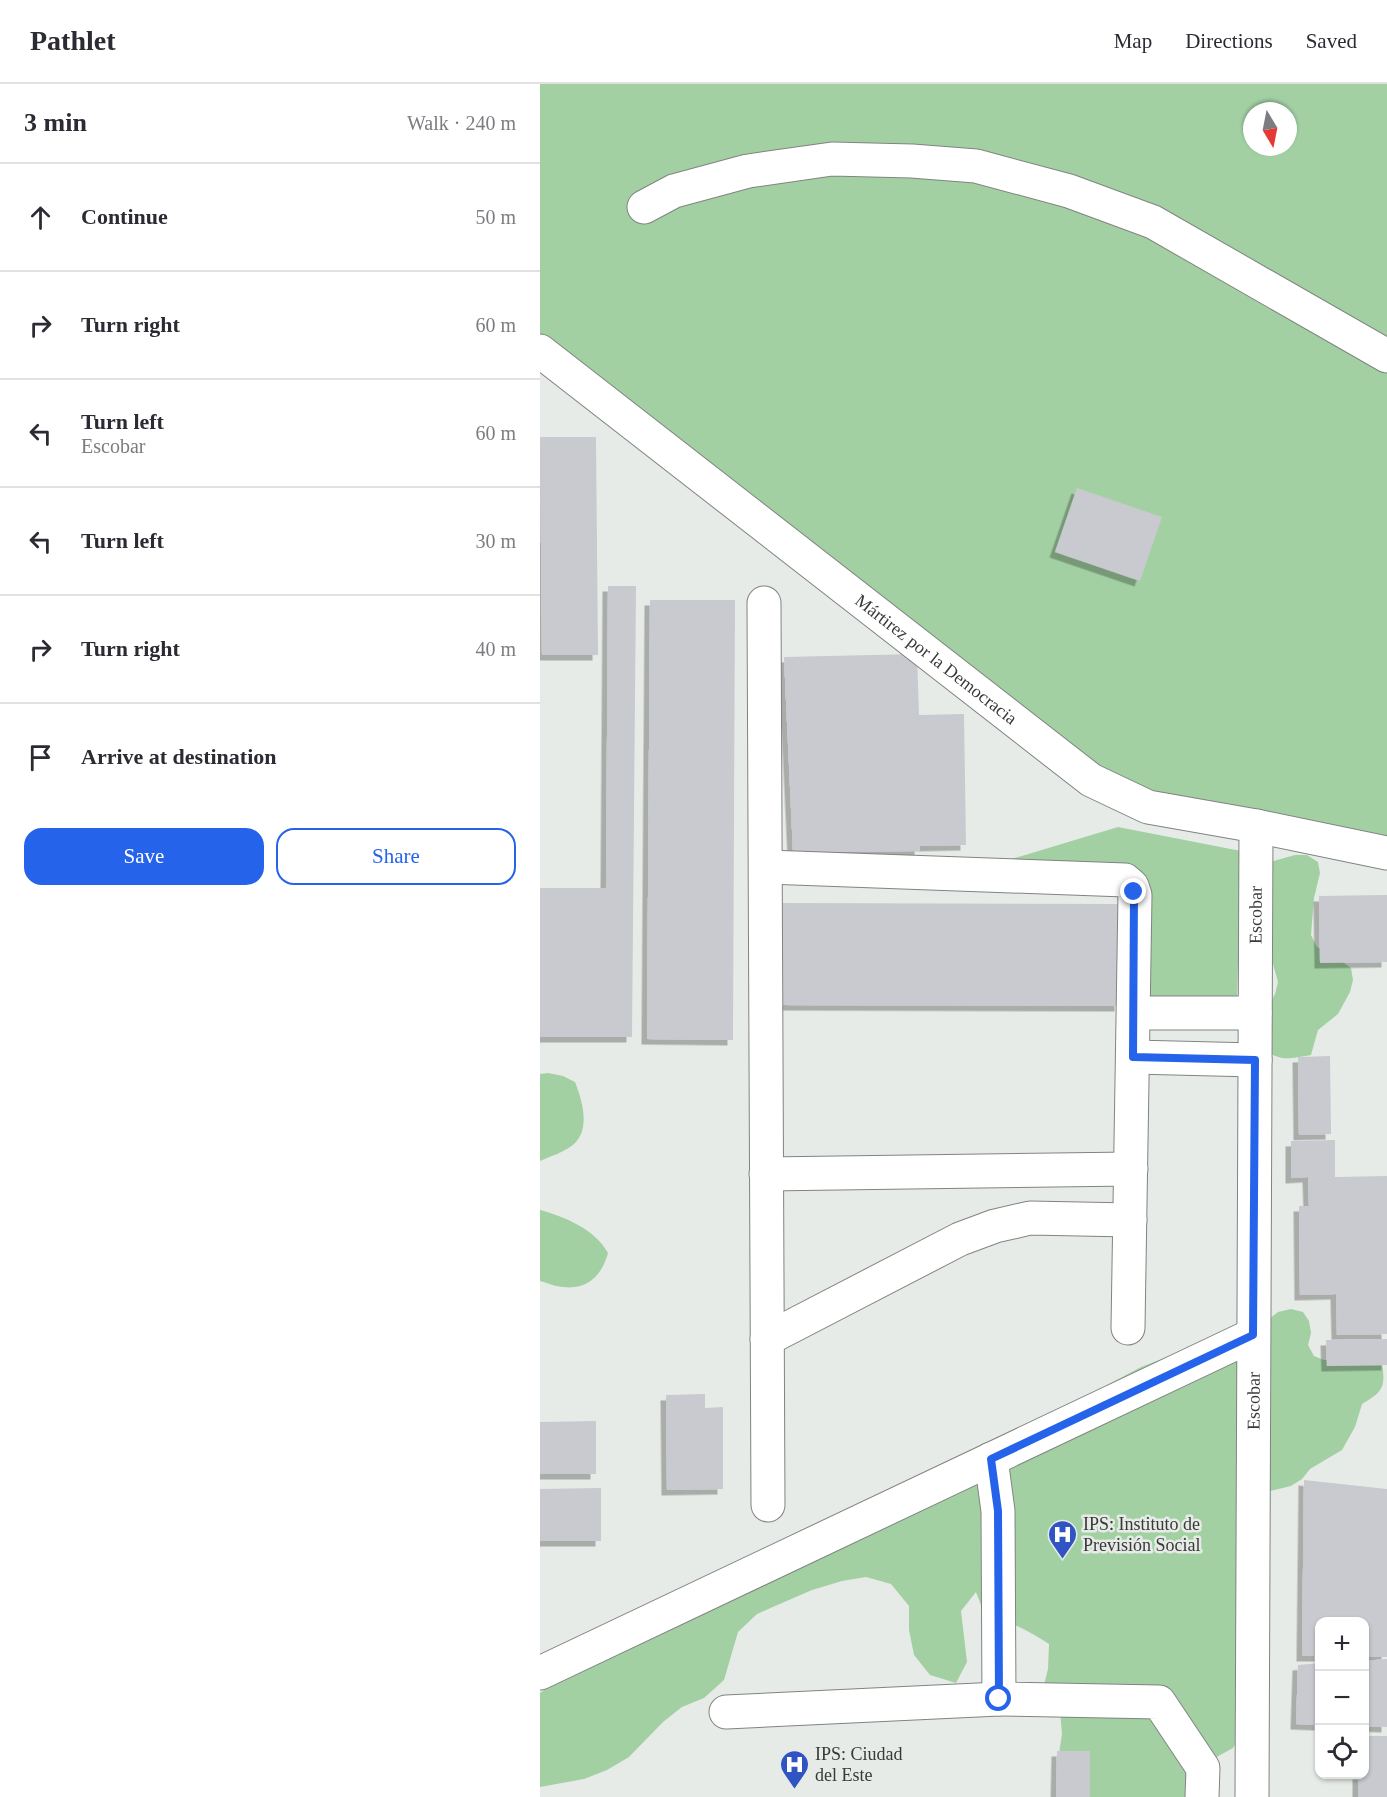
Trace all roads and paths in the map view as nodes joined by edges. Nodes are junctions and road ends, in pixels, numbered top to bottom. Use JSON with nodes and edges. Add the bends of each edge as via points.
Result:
{"nodes":[{"id":1,"x":644,"y":207,"type":"dead end"},
{"id":2,"x":540,"y":351,"type":"edge"},
{"id":3,"x":1387,"y":356,"type":"edge"},
{"id":4,"x":764,"y":603,"type":"dead end"},
{"id":5,"x":1256,"y":826,"type":"junction"},
{"id":6,"x":1387,"y":853,"type":"edge"},
{"id":7,"x":766,"y":867,"type":"junction"},
{"id":8,"x":1134,"y":1013,"type":"junction"},
{"id":9,"x":1255,"y":1013,"type":"junction"},
{"id":10,"x":1133,"y":1057,"type":"junction"},
{"id":11,"x":1255,"y":1060,"type":"junction"},
{"id":12,"x":1131,"y":1168,"type":"junction"},
{"id":13,"x":766,"y":1174,"type":"junction"},
{"id":14,"x":1130,"y":1220,"type":"junction"},
{"id":15,"x":1128,"y":1329,"type":"dead end"},
{"id":16,"x":1253,"y":1335,"type":"junction"},
{"id":17,"x":767,"y":1340,"type":"junction"},
{"id":18,"x":991,"y":1459,"type":"junction"},
{"id":19,"x":768,"y":1505,"type":"dead end"},
{"id":20,"x":540,"y":1673,"type":"edge"},
{"id":21,"x":999,"y":1699,"type":"junction"},
{"id":22,"x":726,"y":1712,"type":"dead end"},
{"id":23,"x":1202,"y":1797,"type":"edge"},
{"id":24,"x":1252,"y":1797,"type":"edge"}],
"edges":[{"from":1,"to":3,"type":"street","via":[[674,191],[748,171],[832,159],[976,166],[1069,191],[1153,222]]},
{"from":2,"to":5,"type":"street","name":"Mártirez por la Democracia","via":[[1090,780],[1148,807]]},
{"from":4,"to":7,"type":"street"},
{"from":5,"to":6,"type":"street","name":"Mártirez por la Democracia"},
{"from":5,"to":9,"type":"street","name":"Escobar"},
{"from":7,"to":8,"type":"street","via":[[1128,881],[1135,895]]},
{"from":7,"to":13,"type":"street"},
{"from":8,"to":9,"type":"street"},
{"from":8,"to":10,"type":"street"},
{"from":9,"to":11,"type":"street","name":"Escobar"},
{"from":10,"to":11,"type":"street"},
{"from":10,"to":12,"type":"street"},
{"from":11,"to":16,"type":"street","name":"Escobar"},
{"from":12,"to":13,"type":"street"},
{"from":12,"to":14,"type":"street"},
{"from":13,"to":17,"type":"street"},
{"from":14,"to":15,"type":"street"},
{"from":14,"to":17,"type":"street","via":[[1030,1218],[995,1226],[960,1239]]},
{"from":16,"to":18,"type":"street"},
{"from":16,"to":24,"type":"street","name":"Escobar"},
{"from":17,"to":19,"type":"street"},
{"from":18,"to":20,"type":"street"},
{"from":18,"to":21,"type":"street","via":[[998,1511]]},
{"from":21,"to":22,"type":"street"},
{"from":21,"to":23,"type":"street","via":[[1159,1702],[1203,1768]]}]}
